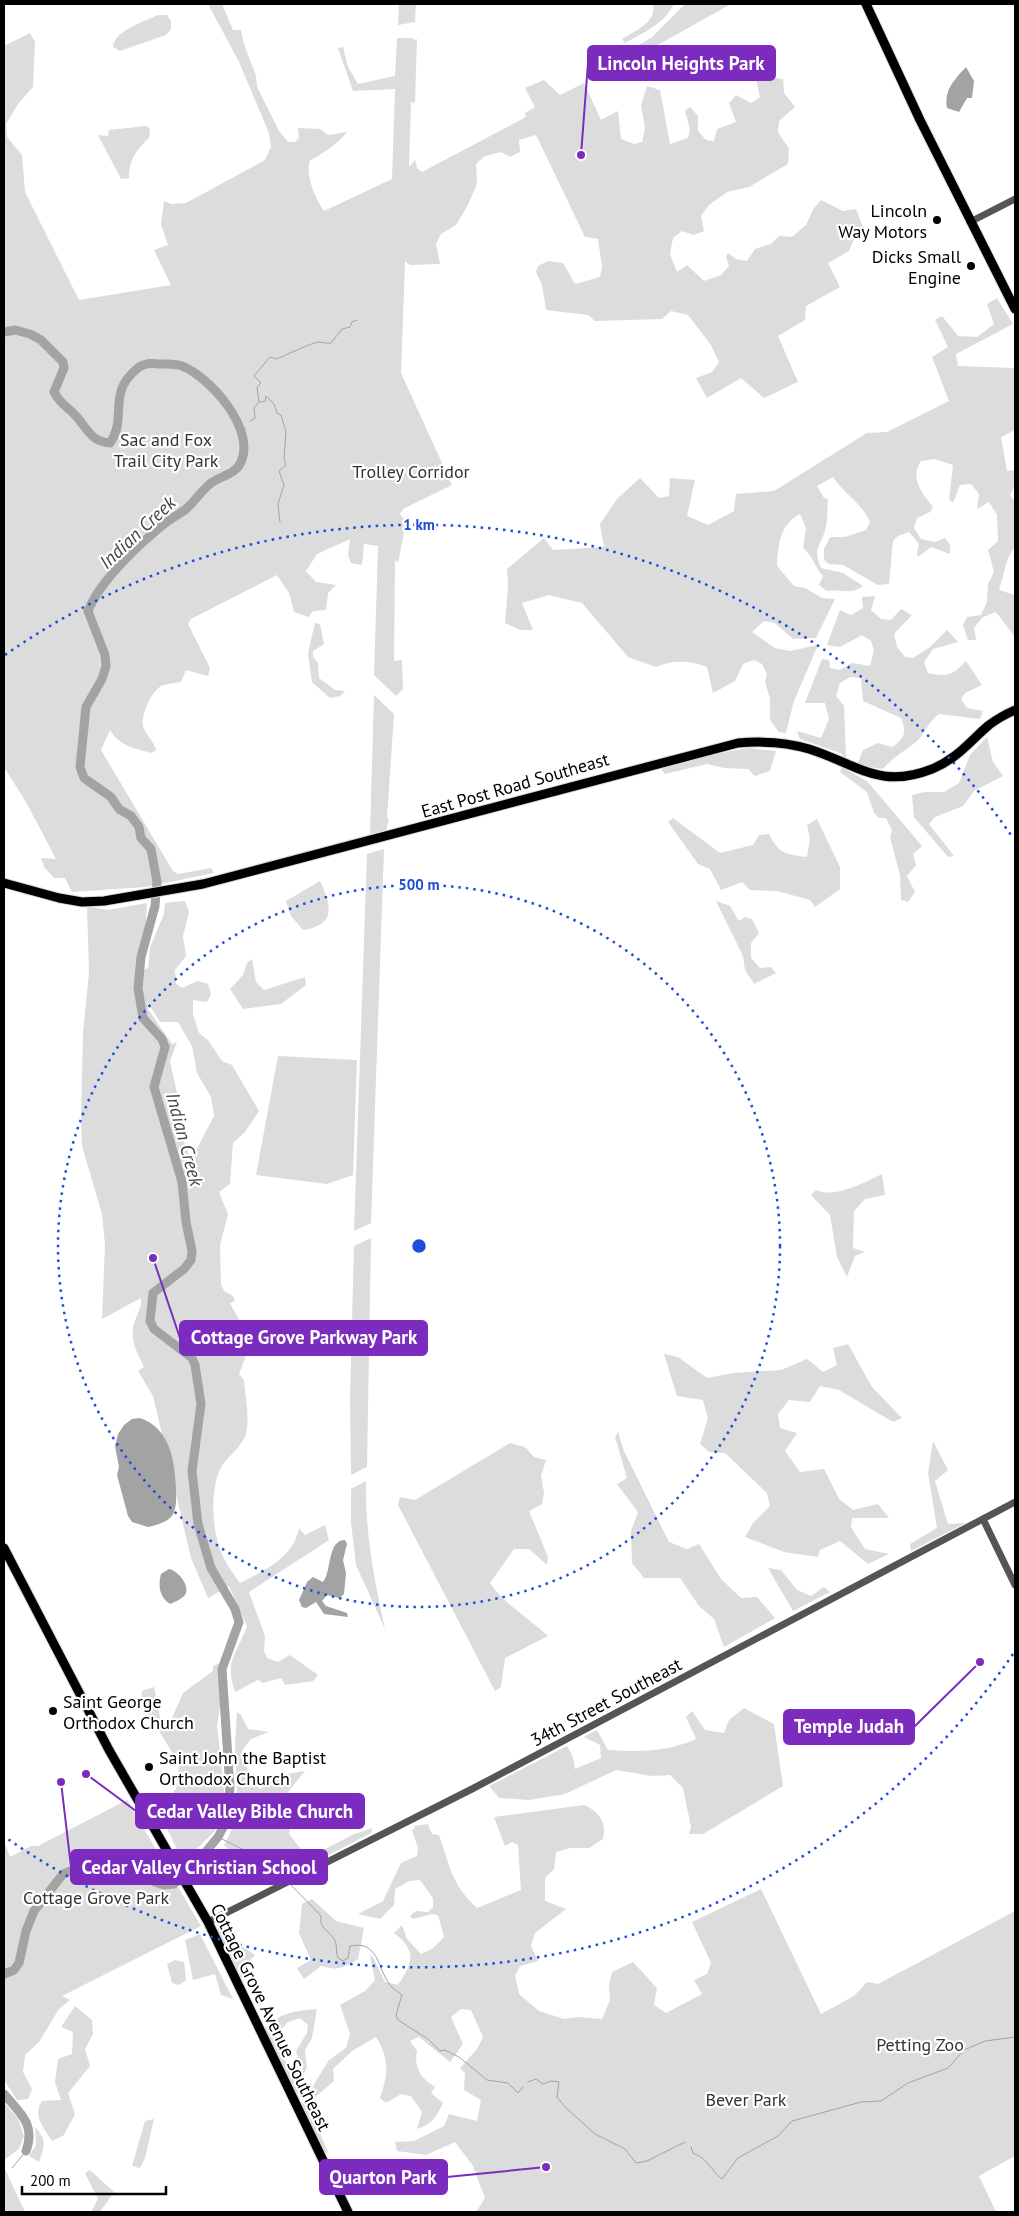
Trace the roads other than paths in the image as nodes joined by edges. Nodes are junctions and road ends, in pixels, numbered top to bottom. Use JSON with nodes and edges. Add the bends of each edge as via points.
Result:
{"nodes":[{"id":1,"x":866,"y":4,"type":"edge"},
{"id":2,"x":1015,"y":199,"type":"edge"},
{"id":3,"x":970,"y":222,"type":"junction"},
{"id":4,"x":1015,"y":309,"type":"edge"},
{"id":5,"x":1015,"y":710,"type":"edge"},
{"id":6,"x":4,"y":883,"type":"edge"},
{"id":7,"x":1015,"y":1502,"type":"edge"},
{"id":8,"x":983,"y":1519,"type":"junction"},
{"id":9,"x":4,"y":1548,"type":"edge"},
{"id":10,"x":1015,"y":1585,"type":"edge"},
{"id":11,"x":208,"y":1922,"type":"junction"},
{"id":12,"x":348,"y":2212,"type":"edge"}],
"edges":[{"from":1,"to":3,"type":"main road"},
{"from":2,"to":3,"type":"street"},
{"from":3,"to":4,"type":"main road"},
{"from":5,"to":6,"type":"main road","name":"East Post Road Southeast","via":[[988,726],[954,758],[909,776],[872,775],[825,755],[784,743],[728,745],[216,881],[82,902]]},
{"from":7,"to":8,"type":"street","name":"34th Street Southeast"},
{"from":8,"to":10,"type":"street"},
{"from":8,"to":11,"type":"street","name":"34th Street Southeast","via":[[472,1789]]},
{"from":9,"to":11,"type":"main road","name":"Cottage Grove Avenue Southeast","via":[[109,1750]]},
{"from":11,"to":12,"type":"main road","name":"Cottage Grove Avenue Southeast"}]}
